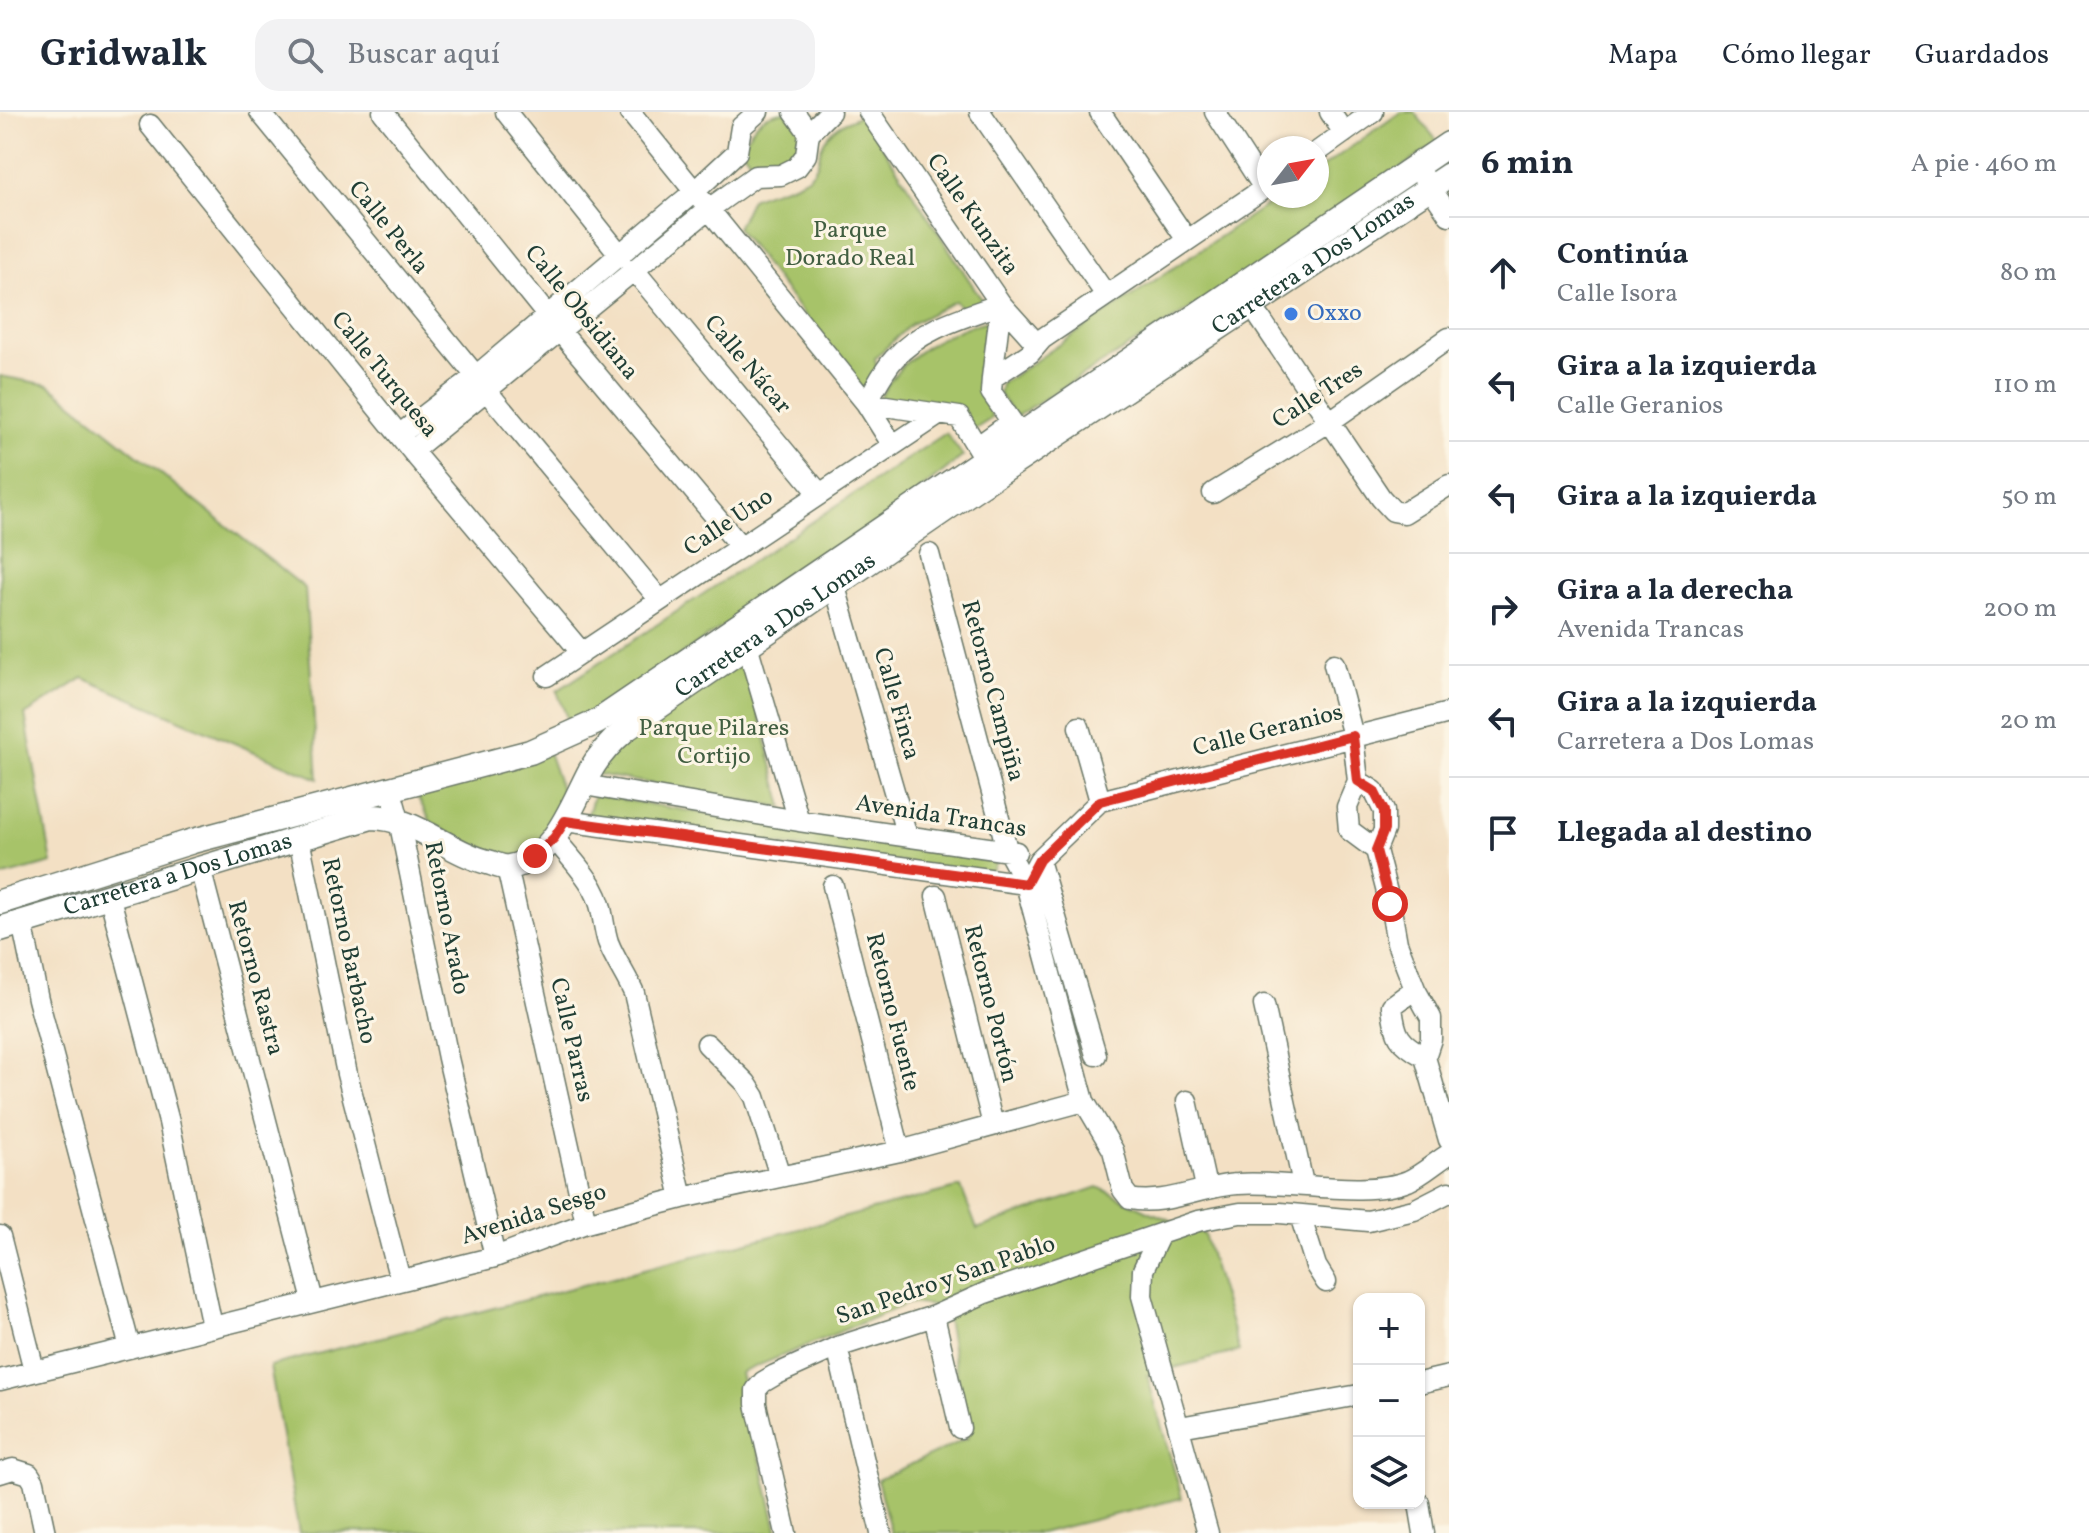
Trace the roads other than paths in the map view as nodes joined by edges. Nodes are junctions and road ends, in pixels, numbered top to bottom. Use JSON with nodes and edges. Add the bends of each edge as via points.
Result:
{"nodes":[{"id":1,"x":260,"y":112,"type":"edge"},
{"id":2,"x":383,"y":112,"type":"edge"},
{"id":3,"x":506,"y":112,"type":"edge"},
{"id":4,"x":630,"y":112,"type":"edge"},
{"id":5,"x":758,"y":112,"type":"edge"},
{"id":6,"x":794,"y":112,"type":"edge"},
{"id":7,"x":830,"y":112,"type":"edge"},
{"id":8,"x":869,"y":112,"type":"edge"},
{"id":9,"x":980,"y":112,"type":"edge"},
{"id":10,"x":1100,"y":112,"type":"edge"},
{"id":11,"x":1215,"y":112,"type":"edge"},
{"id":12,"x":1330,"y":112,"type":"edge"},
{"id":13,"x":1373,"y":112,"type":"edge"},
{"id":14,"x":150,"y":125,"type":"dead end"},
{"id":15,"x":809,"y":133,"type":"junction"},
{"id":16,"x":1344,"y":133,"type":"junction"},
{"id":17,"x":1329,"y":144,"type":"edge"},
{"id":18,"x":1449,"y":144,"type":"edge"},
{"id":19,"x":737,"y":152,"type":"junction"},
{"id":20,"x":1416,"y":167,"type":"junction"},
{"id":21,"x":1257,"y":172,"type":"edge"},
{"id":22,"x":755,"y":176,"type":"junction"},
{"id":23,"x":1440,"y":182,"type":"edge"},
{"id":24,"x":695,"y":191,"type":"junction"},
{"id":25,"x":1257,"y":193,"type":"edge"},
{"id":26,"x":709,"y":209,"type":"junction"},
{"id":27,"x":1449,"y":215,"type":"edge"},
{"id":28,"x":1187,"y":240,"type":"junction"},
{"id":29,"x":628,"y":263,"type":"junction"},
{"id":30,"x":1106,"y":295,"type":"junction"},
{"id":31,"x":1245,"y":296,"type":"junction"},
{"id":32,"x":1001,"y":304,"type":"junction"},
{"id":33,"x":554,"y":323,"type":"junction"},
{"id":34,"x":1449,"y":338,"type":"edge"},
{"id":35,"x":1037,"y":344,"type":"junction"},
{"id":36,"x":992,"y":378,"type":"junction"},
{"id":37,"x":480,"y":383,"type":"junction"},
{"id":38,"x":866,"y":403,"type":"junction"},
{"id":39,"x":940,"y":414,"type":"junction"},
{"id":40,"x":1329,"y":422,"type":"junction"},
{"id":41,"x":1016,"y":429,"type":"junction"},
{"id":42,"x":405,"y":443,"type":"junction"},
{"id":43,"x":892,"y":444,"type":"junction"},
{"id":44,"x":981,"y":453,"type":"junction"},
{"id":45,"x":1449,"y":485,"type":"edge"},
{"id":46,"x":819,"y":493,"type":"junction"},
{"id":47,"x":1213,"y":493,"type":"dead end"},
{"id":48,"x":924,"y":513,"type":"junction"},
{"id":49,"x":740,"y":546,"type":"junction"},
{"id":50,"x":929,"y":554,"type":"dead end"},
{"id":51,"x":835,"y":587,"type":"junction"},
{"id":52,"x":660,"y":600,"type":"junction"},
{"id":53,"x":748,"y":648,"type":"junction"},
{"id":54,"x":582,"y":653,"type":"junction"},
{"id":55,"x":1334,"y":664,"type":"dead end"},
{"id":56,"x":547,"y":676,"type":"dead end"},
{"id":57,"x":1449,"y":713,"type":"edge"},
{"id":58,"x":1079,"y":727,"type":"dead end"},
{"id":59,"x":1353,"y":736,"type":"junction"},
{"id":60,"x":1358,"y":781,"type":"junction"},
{"id":61,"x":584,"y":785,"type":"junction"},
{"id":62,"x":390,"y":788,"type":"junction"},
{"id":63,"x":1100,"y":801,"type":"junction"},
{"id":64,"x":399,"y":820,"type":"junction"},
{"id":65,"x":799,"y":821,"type":"junction"},
{"id":66,"x":560,"y":830,"type":"junction"},
{"id":67,"x":907,"y":836,"type":"junction"},
{"id":68,"x":299,"y":839,"type":"junction"},
{"id":69,"x":1007,"y":849,"type":"junction"},
{"id":70,"x":1376,"y":850,"type":"junction"},
{"id":71,"x":1039,"y":860,"type":"junction"},
{"id":72,"x":507,"y":867,"type":"junction"},
{"id":73,"x":200,"y":868,"type":"junction"},
{"id":74,"x":1026,"y":884,"type":"junction"},
{"id":75,"x":833,"y":886,"type":"dead end"},
{"id":76,"x":936,"y":896,"type":"dead end"},
{"id":77,"x":110,"y":898,"type":"junction"},
{"id":78,"x":0,"y":902,"type":"edge"},
{"id":79,"x":11,"y":925,"type":"edge"},
{"id":80,"x":1415,"y":989,"type":"junction"},
{"id":81,"x":1264,"y":1005,"type":"dead end"},
{"id":82,"x":707,"y":1044,"type":"dead end"},
{"id":83,"x":1096,"y":1055,"type":"dead end"},
{"id":84,"x":1425,"y":1057,"type":"junction"},
{"id":85,"x":1084,"y":1101,"type":"junction"},
{"id":86,"x":1187,"y":1101,"type":"dead end"},
{"id":87,"x":993,"y":1125,"type":"junction"},
{"id":88,"x":1449,"y":1140,"type":"edge"},
{"id":89,"x":900,"y":1151,"type":"junction"},
{"id":90,"x":1449,"y":1154,"type":"edge"},
{"id":91,"x":780,"y":1176,"type":"junction"},
{"id":92,"x":1303,"y":1184,"type":"junction"},
{"id":93,"x":1206,"y":1187,"type":"junction"},
{"id":94,"x":1449,"y":1192,"type":"edge"},
{"id":95,"x":682,"y":1198,"type":"junction"},
{"id":96,"x":1154,"y":1202,"type":"junction"},
{"id":97,"x":1300,"y":1215,"type":"junction"},
{"id":98,"x":586,"y":1223,"type":"junction"},
{"id":99,"x":1160,"y":1234,"type":"junction"},
{"id":100,"x":0,"y":1236,"type":"edge"},
{"id":101,"x":495,"y":1257,"type":"junction"},
{"id":102,"x":400,"y":1280,"type":"junction"},
{"id":103,"x":1326,"y":1282,"type":"dead end"},
{"id":104,"x":313,"y":1301,"type":"junction"},
{"id":105,"x":934,"y":1316,"type":"junction"},
{"id":106,"x":212,"y":1326,"type":"junction"},
{"id":107,"x":837,"y":1347,"type":"junction"},
{"id":108,"x":130,"y":1348,"type":"junction"},
{"id":109,"x":34,"y":1370,"type":"junction"},
{"id":110,"x":1449,"y":1376,"type":"edge"},
{"id":111,"x":0,"y":1380,"type":"edge"},
{"id":112,"x":1425,"y":1382,"type":"edge"},
{"id":113,"x":1353,"y":1396,"type":"edge"},
{"id":114,"x":1180,"y":1427,"type":"junction"},
{"id":115,"x":960,"y":1428,"type":"dead end"},
{"id":116,"x":0,"y":1473,"type":"edge"},
{"id":117,"x":1420,"y":1509,"type":"edge"},
{"id":118,"x":45,"y":1533,"type":"edge"},
{"id":119,"x":786,"y":1533,"type":"edge"},
{"id":120,"x":881,"y":1533,"type":"edge"},
{"id":121,"x":1208,"y":1533,"type":"edge"},
{"id":122,"x":1424,"y":1533,"type":"edge"}],
"edges":[{"from":1,"to":37,"type":"street","name":"Calle Perla"},
{"from":2,"to":33,"type":"street","name":"Calle Obsidiana"},
{"from":3,"to":29,"type":"street","name":"Calle Nácar"},
{"from":4,"to":24,"type":"street"},
{"from":5,"to":19,"type":"street","via":[[741,127]]},
{"from":6,"to":15,"type":"street"},
{"from":7,"to":15,"type":"street"},
{"from":8,"to":32,"type":"street","name":"Calle Kunzita"},
{"from":9,"to":30,"type":"street"},
{"from":10,"to":28,"type":"street"},
{"from":11,"to":21,"type":"street"},
{"from":12,"to":16,"type":"street"},
{"from":13,"to":16,"type":"street"},
{"from":14,"to":42,"type":"street","name":"Calle Turquesa"},
{"from":15,"to":22,"type":"street","via":[[806,155],[797,167],[781,175]]},
{"from":16,"to":17,"type":"street"},
{"from":18,"to":20,"type":"main road","name":"Carretera a Dos Lomas"},
{"from":19,"to":22,"type":"street"},
{"from":19,"to":24,"type":"street"},
{"from":20,"to":23,"type":"street"},
{"from":20,"to":31,"type":"main road","name":"Carretera a Dos Lomas"},
{"from":22,"to":26,"type":"street"},
{"from":23,"to":27,"type":"street"},
{"from":23,"to":31,"type":"main road","name":"Carretera a Dos Lomas"},
{"from":24,"to":26,"type":"street"},
{"from":24,"to":29,"type":"street"},
{"from":25,"to":28,"type":"street"},
{"from":26,"to":29,"type":"street"},
{"from":26,"to":38,"type":"street"},
{"from":28,"to":30,"type":"street"},
{"from":29,"to":33,"type":"street"},
{"from":29,"to":46,"type":"street","name":"Calle Nácar"},
{"from":30,"to":35,"type":"street"},
{"from":31,"to":40,"type":"street"},
{"from":31,"to":41,"type":"main road","name":"Carretera a Dos Lomas"},
{"from":31,"to":48,"type":"main road","name":"Carretera a Dos Lomas"},
{"from":32,"to":35,"type":"street","name":"Calle Kunzita"},
{"from":32,"to":36,"type":"street"},
{"from":32,"to":38,"type":"street","via":[[923,336],[894,359]]},
{"from":33,"to":37,"type":"street"},
{"from":33,"to":49,"type":"street","name":"Calle Obsidiana"},
{"from":34,"to":40,"type":"street","name":"Calle Tres"},
{"from":35,"to":36,"type":"street"},
{"from":36,"to":41,"type":"street","via":[[991,392]]},
{"from":37,"to":42,"type":"street"},
{"from":37,"to":52,"type":"street","name":"Calle Perla"},
{"from":38,"to":39,"type":"street"},
{"from":38,"to":43,"type":"street"},
{"from":39,"to":43,"type":"street","name":"Calle Uno"},
{"from":39,"to":44,"type":"street","via":[[959,417]]},
{"from":40,"to":45,"type":"street","via":[[1393,511],[1404,513]]},
{"from":40,"to":47,"type":"street","name":"Calle Tres"},
{"from":41,"to":44,"type":"main road","name":"Carretera a Dos Lomas"},
{"from":42,"to":54,"type":"street","name":"Calle Turquesa"},
{"from":43,"to":46,"type":"street","name":"Calle Uno"},
{"from":44,"to":48,"type":"main road","name":"Carretera a Dos Lomas"},
{"from":46,"to":49,"type":"street","name":"Calle Uno"},
{"from":48,"to":51,"type":"main road","name":"Carretera a Dos Lomas"},
{"from":48,"to":62,"type":"main road","name":"Carretera a Dos Lomas","via":[[597,722],[530,752]]},
{"from":49,"to":52,"type":"street","name":"Calle Uno"},
{"from":50,"to":69,"type":"street","name":"Retorno Campiña"},
{"from":51,"to":53,"type":"main road","name":"Carretera a Dos Lomas"},
{"from":51,"to":67,"type":"street","name":"Calle Finca"},
{"from":52,"to":54,"type":"street","name":"Calle Uno"},
{"from":53,"to":61,"type":"main road","name":"Carretera a Dos Lomas","via":[[626,729],[597,760]]},
{"from":53,"to":65,"type":"street"},
{"from":54,"to":56,"type":"street","name":"Calle Uno"},
{"from":55,"to":59,"type":"street"},
{"from":57,"to":59,"type":"street","name":"Calle Geranios"},
{"from":58,"to":63,"type":"street"},
{"from":59,"to":60,"type":"street"},
{"from":59,"to":63,"type":"street","name":"Calle Geranios"},
{"from":60,"to":70,"type":"street","via":[[1374,791],[1384,811]]},
{"from":60,"to":70,"type":"street","via":[[1347,807],[1349,830]]},
{"from":61,"to":65,"type":"street","name":"Avenida Trancas"},
{"from":61,"to":66,"type":"main road","name":"Carretera a Dos Lomas"},
{"from":62,"to":64,"type":"street","name":"Retorno Arado"},
{"from":62,"to":78,"type":"main road","name":"Carretera a Dos Lomas","via":[[193,841]]},
{"from":63,"to":71,"type":"street"},
{"from":64,"to":68,"type":"main road","name":"Carretera a Dos Lomas","via":[[371,817]]},
{"from":64,"to":72,"type":"main road","name":"Carretera a Dos Lomas","via":[[477,860]]},
{"from":64,"to":101,"type":"street","name":"Retorno Arado"},
{"from":65,"to":67,"type":"street","name":"Avenida Trancas"},
{"from":66,"to":72,"type":"main road","name":"Carretera a Dos Lomas","via":[[535,856]]},
{"from":66,"to":74,"type":"street"},
{"from":66,"to":95,"type":"street","via":[[593,887],[606,937],[634,993]]},
{"from":67,"to":69,"type":"street","name":"Avenida Trancas"},
{"from":68,"to":73,"type":"main road","name":"Carretera a Dos Lomas"},
{"from":68,"to":102,"type":"street","name":"Retorno Barbacho","via":[[347,1074]]},
{"from":69,"to":71,"type":"street","name":"Avenida Trancas"},
{"from":69,"to":74,"type":"street","name":"Retorno Campiña"},
{"from":70,"to":80,"type":"street","via":[[1397,943]]},
{"from":71,"to":74,"type":"street","name":"Avenida Trancas"},
{"from":71,"to":83,"type":"street"},
{"from":72,"to":98,"type":"street","name":"Calle Parras"},
{"from":73,"to":77,"type":"main road","name":"Carretera a Dos Lomas"},
{"from":73,"to":104,"type":"street","name":"Retorno Rastra"},
{"from":74,"to":85,"type":"street","name":"Retorno Campiña"},
{"from":75,"to":89,"type":"street","name":"Retorno Fuente"},
{"from":76,"to":87,"type":"street","name":"Retorno Portón"},
{"from":77,"to":79,"type":"main road","name":"Carretera a Dos Lomas"},
{"from":77,"to":106,"type":"street","via":[[169,1122]]},
{"from":79,"to":108,"type":"street","via":[[38,999]]},
{"from":80,"to":84,"type":"street","via":[[1431,1018]]},
{"from":80,"to":84,"type":"street","via":[[1392,1006],[1394,1028],[1404,1046]]},
{"from":81,"to":92,"type":"street"},
{"from":82,"to":91,"type":"street","via":[[755,1097]]},
{"from":84,"to":88,"type":"street"},
{"from":85,"to":87,"type":"street","name":"Avenida Sesgo"},
{"from":85,"to":96,"type":"street","name":"Retorno Campiña","via":[[1113,1150],[1123,1190],[1130,1199]]},
{"from":86,"to":93,"type":"street"},
{"from":87,"to":89,"type":"street","name":"Avenida Sesgo"},
{"from":89,"to":91,"type":"street","name":"Avenida Sesgo"},
{"from":90,"to":92,"type":"street","via":[[1408,1181],[1371,1187]]},
{"from":91,"to":95,"type":"street","name":"Avenida Sesgo"},
{"from":92,"to":93,"type":"street"},
{"from":93,"to":96,"type":"street"},
{"from":94,"to":97,"type":"street","name":"San Pedro y San Pablo","via":[[1414,1210],[1368,1221]]},
{"from":95,"to":98,"type":"street","name":"Avenida Sesgo"},
{"from":96,"to":99,"type":"street"},
{"from":97,"to":99,"type":"street","name":"San Pedro y San Pablo","via":[[1240,1213]]},
{"from":97,"to":103,"type":"street"},
{"from":98,"to":101,"type":"street","name":"Avenida Sesgo"},
{"from":99,"to":105,"type":"street","name":"San Pedro y San Pablo","via":[[985,1293]]},
{"from":99,"to":114,"type":"street","via":[[1143,1270],[1142,1296]]},
{"from":100,"to":109,"type":"street"},
{"from":101,"to":102,"type":"street","name":"Avenida Sesgo"},
{"from":102,"to":104,"type":"street","name":"Avenida Sesgo"},
{"from":104,"to":106,"type":"street","name":"Avenida Sesgo"},
{"from":105,"to":107,"type":"street","name":"San Pedro y San Pablo"},
{"from":105,"to":115,"type":"street"},
{"from":106,"to":108,"type":"street","name":"Avenida Sesgo"},
{"from":107,"to":119,"type":"street","name":"San Pedro y San Pablo","via":[[775,1375],[756,1390]]},
{"from":107,"to":120,"type":"street"},
{"from":108,"to":109,"type":"street","name":"Avenida Sesgo"},
{"from":109,"to":111,"type":"street","name":"Avenida Sesgo"},
{"from":110,"to":112,"type":"street"},
{"from":113,"to":114,"type":"street"},
{"from":114,"to":121,"type":"street"},
{"from":116,"to":118,"type":"street","via":[[13,1469],[29,1474]]},
{"from":117,"to":122,"type":"street"}]}
